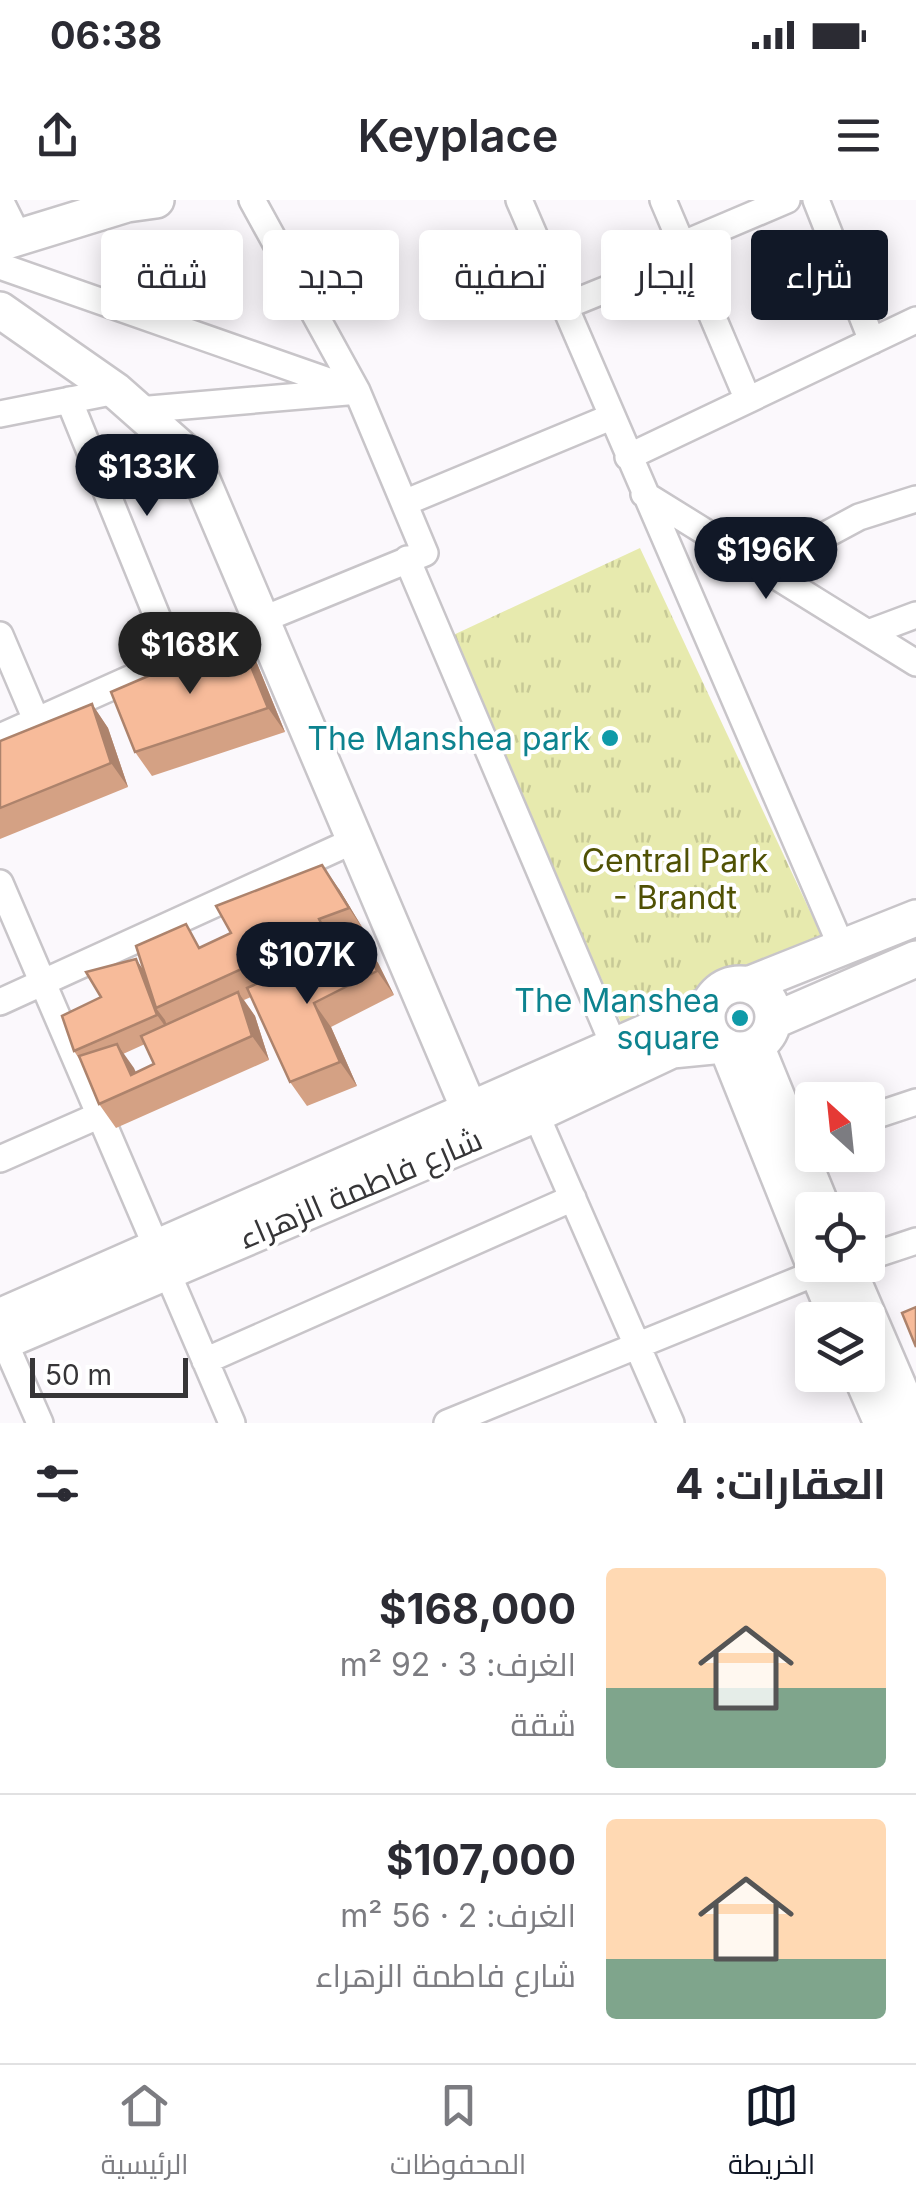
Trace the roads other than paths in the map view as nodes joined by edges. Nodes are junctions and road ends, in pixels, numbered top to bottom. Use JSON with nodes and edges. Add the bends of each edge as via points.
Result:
{"nodes":[{"id":1,"x":0,"y":200,"type":"edge"},
{"id":2,"x":252,"y":200,"type":"edge"},
{"id":3,"x":519,"y":200,"type":"edge"},
{"id":4,"x":663,"y":200,"type":"edge"},
{"id":5,"x":787,"y":200,"type":"edge"},
{"id":6,"x":816,"y":200,"type":"edge"},
{"id":7,"x":136,"y":201,"type":"edge"},
{"id":8,"x":531,"y":230,"type":"edge"},
{"id":9,"x":675,"y":230,"type":"edge"},
{"id":10,"x":726,"y":230,"type":"edge"},
{"id":11,"x":6,"y":249,"type":"edge"},
{"id":12,"x":0,"y":310,"type":"edge"},
{"id":13,"x":569,"y":320,"type":"edge"},
{"id":14,"x":714,"y":320,"type":"edge"},
{"id":15,"x":916,"y":320,"type":"edge"},
{"id":16,"x":872,"y":341,"type":"junction"},
{"id":17,"x":358,"y":392,"type":"junction"},
{"id":18,"x":70,"y":400,"type":"junction"},
{"id":19,"x":748,"y":400,"type":"junction"},
{"id":20,"x":127,"y":401,"type":"junction"},
{"id":21,"x":0,"y":414,"type":"edge"},
{"id":22,"x":611,"y":417,"type":"junction"},
{"id":23,"x":628,"y":457,"type":"junction"},
{"id":24,"x":644,"y":494,"type":"junction"},
{"id":25,"x":916,"y":499,"type":"edge"},
{"id":26,"x":404,"y":503,"type":"junction"},
{"id":27,"x":407,"y":559,"type":"junction"},
{"id":28,"x":764,"y":568,"type":"junction"},
{"id":29,"x":916,"y":615,"type":"edge"},
{"id":30,"x":258,"y":621,"type":"junction"},
{"id":31,"x":868,"y":633,"type":"junction"},
{"id":32,"x":0,"y":636,"type":"edge"},
{"id":33,"x":174,"y":658,"type":"junction"},
{"id":34,"x":916,"y":663,"type":"edge"},
{"id":35,"x":37,"y":722,"type":"junction"},
{"id":36,"x":0,"y":737,"type":"edge"},
{"id":37,"x":353,"y":841,"type":"junction"},
{"id":38,"x":1,"y":888,"type":"edge"},
{"id":39,"x":916,"y":918,"type":"edge"},
{"id":40,"x":842,"y":948,"type":"junction"},
{"id":41,"x":916,"y":960,"type":"edge"},
{"id":42,"x":43,"y":983,"type":"junction"},
{"id":43,"x":748,"y":984,"type":"junction"},
{"id":44,"x":0,"y":1002,"type":"edge"},
{"id":45,"x":710,"y":1004,"type":"junction"},
{"id":46,"x":745,"y":1040,"type":"junction"},
{"id":47,"x":614,"y":1046,"type":"junction"},
{"id":48,"x":530,"y":1100,"type":"junction"},
{"id":49,"x":916,"y":1102,"type":"edge"},
{"id":50,"x":885,"y":1112,"type":"edge"},
{"id":51,"x":100,"y":1115,"type":"junction"},
{"id":52,"x":474,"y":1124,"type":"junction"},
{"id":53,"x":795,"y":1125,"type":"edge"},
{"id":54,"x":0,"y":1159,"type":"edge"},
{"id":55,"x":798,"y":1192,"type":"edge"},
{"id":56,"x":573,"y":1198,"type":"junction"},
{"id":57,"x":916,"y":1241,"type":"edge"},
{"id":58,"x":885,"y":1251,"type":"edge"},
{"id":59,"x":162,"y":1258,"type":"junction"},
{"id":60,"x":795,"y":1277,"type":"edge"},
{"id":61,"x":830,"y":1282,"type":"edge"},
{"id":62,"x":1,"y":1334,"type":"edge"},
{"id":63,"x":636,"y":1342,"type":"junction"},
{"id":64,"x":205,"y":1361,"type":"junction"},
{"id":65,"x":870,"y":1392,"type":"edge"},
{"id":66,"x":506,"y":1398,"type":"junction"},
{"id":67,"x":886,"y":1422,"type":"edge"},
{"id":68,"x":40,"y":1423,"type":"edge"},
{"id":69,"x":232,"y":1423,"type":"edge"},
{"id":70,"x":446,"y":1423,"type":"edge"},
{"id":71,"x":516,"y":1423,"type":"edge"},
{"id":72,"x":672,"y":1423,"type":"edge"}],
"edges":[{"from":1,"to":11,"type":"street"},
{"from":2,"to":17,"type":"street"},
{"from":3,"to":8,"type":"street"},
{"from":4,"to":9,"type":"street"},
{"from":5,"to":10,"type":"street"},
{"from":6,"to":16,"type":"street"},
{"from":7,"to":11,"type":"main road"},
{"from":11,"to":17,"type":"street"},
{"from":12,"to":20,"type":"main road"},
{"from":13,"to":22,"type":"street"},
{"from":14,"to":19,"type":"street"},
{"from":15,"to":16,"type":"street"},
{"from":16,"to":19,"type":"street"},
{"from":17,"to":20,"type":"street"},
{"from":17,"to":26,"type":"street"},
{"from":18,"to":20,"type":"street"},
{"from":18,"to":21,"type":"street"},
{"from":18,"to":33,"type":"street"},
{"from":19,"to":23,"type":"street"},
{"from":20,"to":30,"type":"main road","via":[[192,459]]},
{"from":22,"to":23,"type":"street"},
{"from":22,"to":26,"type":"street"},
{"from":23,"to":24,"type":"street"},
{"from":24,"to":28,"type":"street"},
{"from":24,"to":40,"type":"street"},
{"from":25,"to":28,"type":"street","via":[[859,517]]},
{"from":26,"to":27,"type":"street","via":[[425,553]]},
{"from":27,"to":30,"type":"street"},
{"from":27,"to":47,"type":"street"},
{"from":28,"to":31,"type":"street"},
{"from":29,"to":31,"type":"street"},
{"from":30,"to":33,"type":"street"},
{"from":30,"to":37,"type":"main road"},
{"from":31,"to":34,"type":"street"},
{"from":32,"to":35,"type":"street"},
{"from":33,"to":35,"type":"street"},
{"from":35,"to":36,"type":"street"},
{"from":37,"to":42,"type":"street"},
{"from":37,"to":52,"type":"main road"},
{"from":38,"to":42,"type":"street"},
{"from":39,"to":40,"type":"main road","name":"شارع فاطمة الزهراء"},
{"from":40,"to":43,"type":"main road","name":"شارع فاطمة الزهراء"},
{"from":41,"to":46,"type":"main road","name":"شارع فاطمة الزهراء"},
{"from":42,"to":44,"type":"street"},
{"from":42,"to":51,"type":"street"},
{"from":43,"to":45,"type":"main road","name":"شارع فاطمة الزهراء","via":[[725,988]]},
{"from":43,"to":46,"type":"main road","via":[[764,994]]},
{"from":45,"to":46,"type":"main road","via":[[708,1023]]},
{"from":45,"to":47,"type":"main road","name":"شارع فاطمة الزهراء"},
{"from":46,"to":48,"type":"main road","name":"شارع فاطمة الزهراء","via":[[672,1050]]},
{"from":46,"to":53,"type":"main road"},
{"from":46,"to":55,"type":"main road"},
{"from":47,"to":48,"type":"main road","name":"شارع فاطمة الزهراء"},
{"from":48,"to":52,"type":"main road","name":"شارع فاطمة الزهراء"},
{"from":48,"to":56,"type":"street"},
{"from":49,"to":50,"type":"street"},
{"from":51,"to":54,"type":"street"},
{"from":51,"to":59,"type":"street"},
{"from":52,"to":59,"type":"main road","name":"شارع فاطمة الزهراء"},
{"from":56,"to":63,"type":"street"},
{"from":56,"to":64,"type":"street"},
{"from":57,"to":58,"type":"street"},
{"from":59,"to":62,"type":"main road","name":"شارع فاطمة الزهراء"},
{"from":59,"to":64,"type":"street"},
{"from":60,"to":63,"type":"street"},
{"from":61,"to":67,"type":"main road"},
{"from":62,"to":68,"type":"street"},
{"from":63,"to":66,"type":"street"},
{"from":63,"to":72,"type":"street"},
{"from":64,"to":69,"type":"street"},
{"from":65,"to":67,"type":"main road"},
{"from":66,"to":70,"type":"street"},
{"from":66,"to":71,"type":"street"}]}
